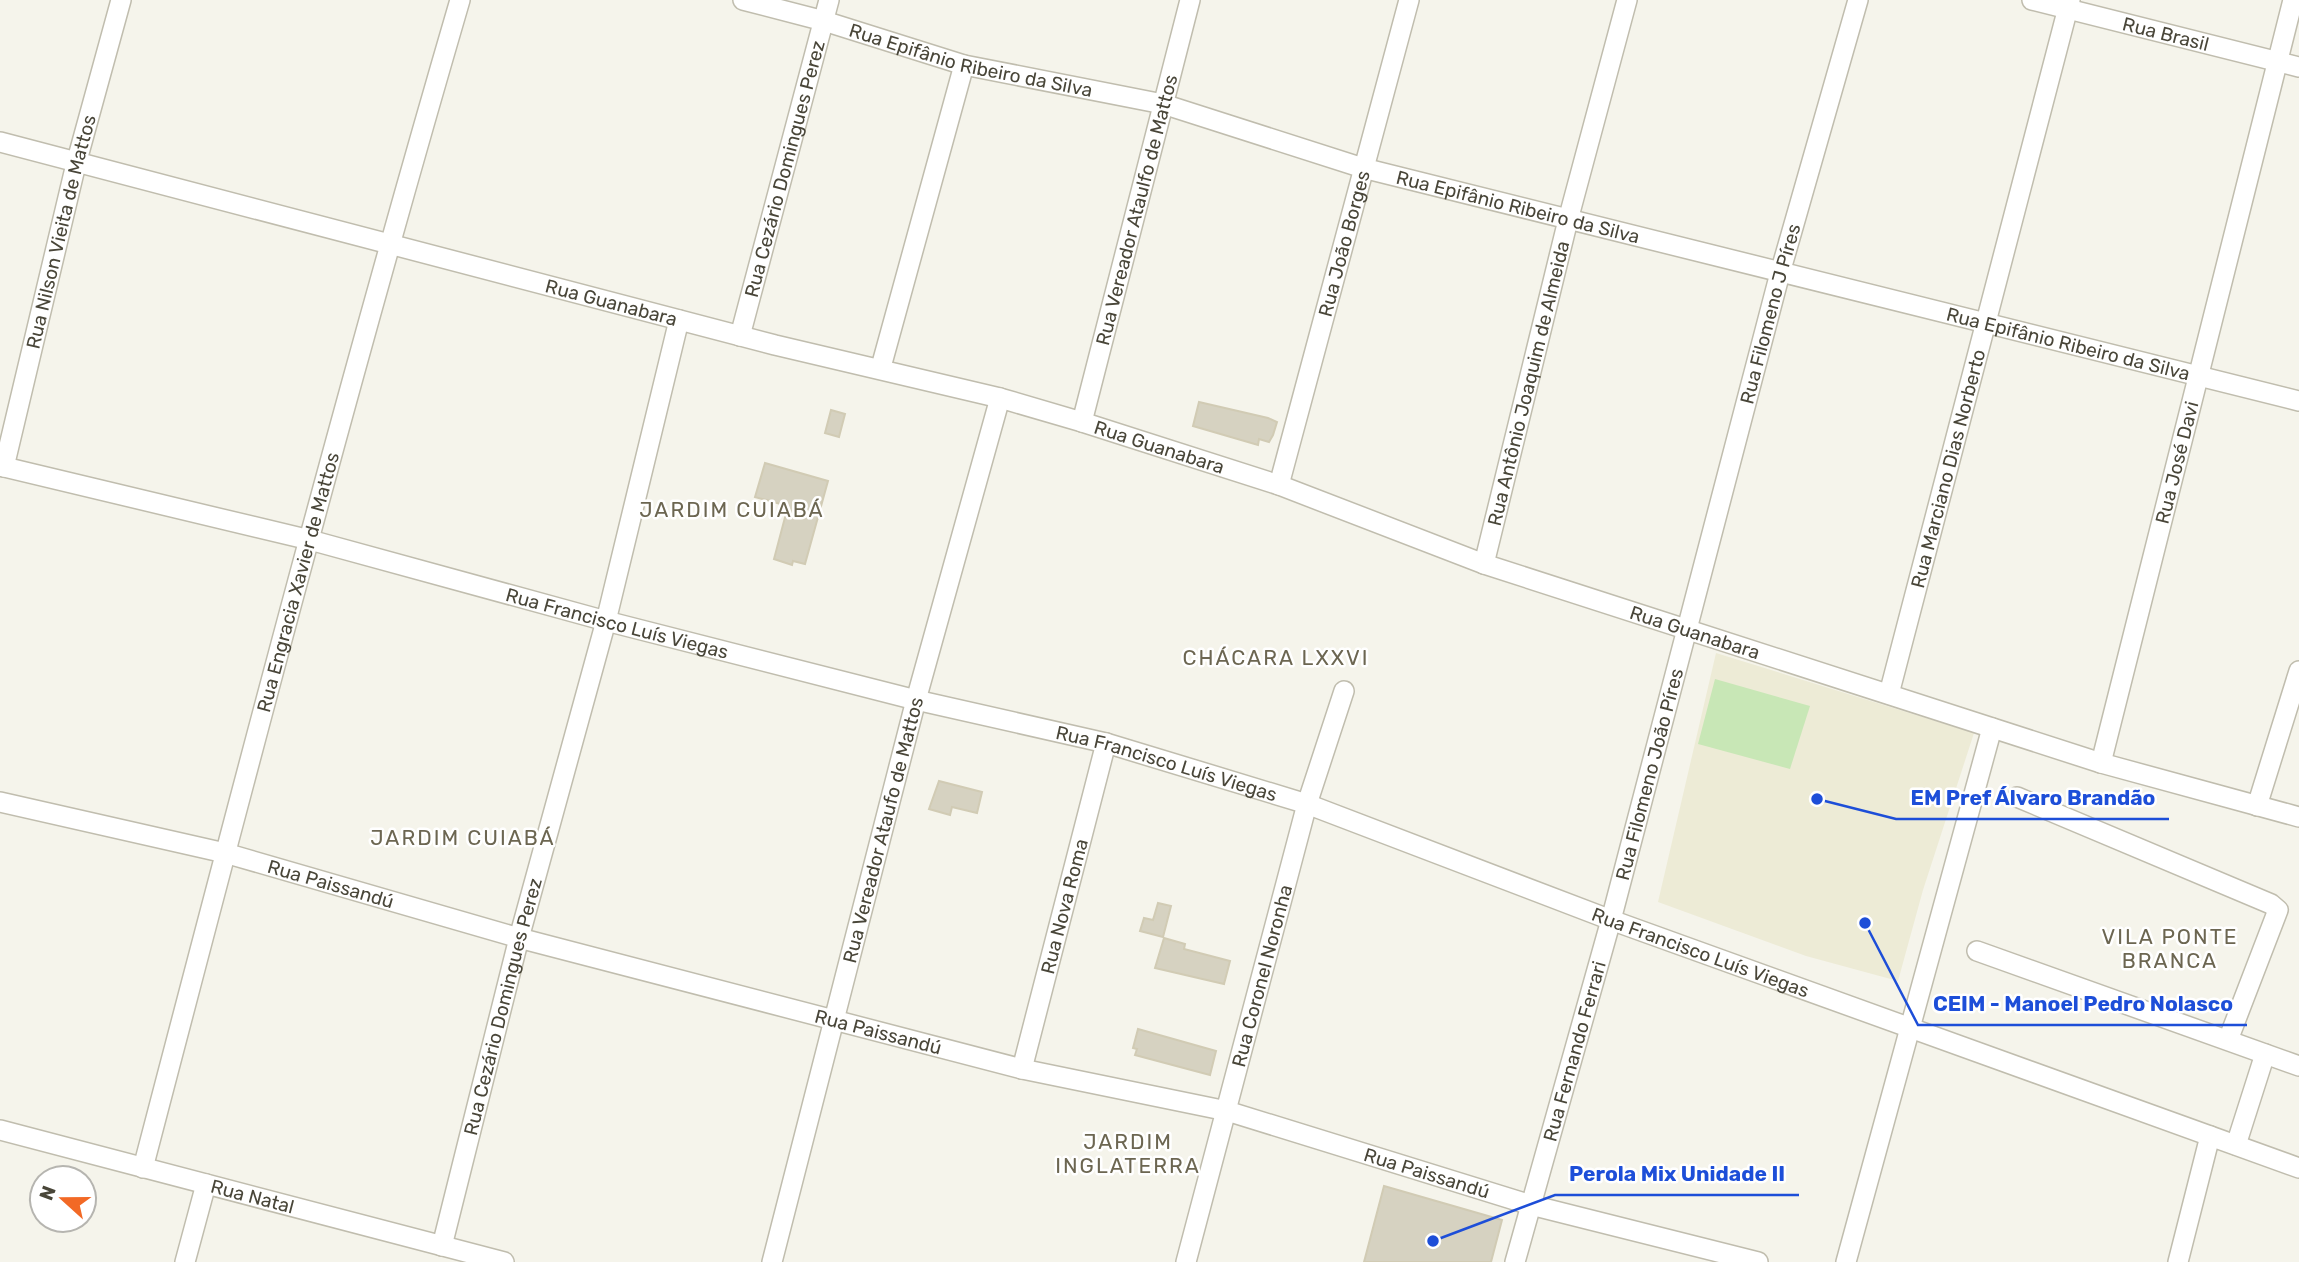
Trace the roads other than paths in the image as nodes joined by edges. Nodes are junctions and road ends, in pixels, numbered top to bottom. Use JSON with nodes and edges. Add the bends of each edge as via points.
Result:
{"nodes":[{"id":1,"x":121,"y":0,"type":"edge"},
{"id":2,"x":460,"y":0,"type":"edge"},
{"id":3,"x":743,"y":0,"type":"edge"},
{"id":4,"x":829,"y":0,"type":"edge"},
{"id":5,"x":1190,"y":0,"type":"edge"},
{"id":6,"x":1409,"y":0,"type":"edge"},
{"id":7,"x":1627,"y":0,"type":"edge"},
{"id":8,"x":1858,"y":0,"type":"edge"},
{"id":9,"x":2032,"y":0,"type":"edge"},
{"id":10,"x":2293,"y":0,"type":"edge"},
{"id":11,"x":2068,"y":5,"type":"edge"},
{"id":12,"x":824,"y":20,"type":"junction"},
{"id":13,"x":2277,"y":62,"type":"junction"},
{"id":14,"x":964,"y":65,"type":"junction"},
{"id":15,"x":2299,"y":67,"type":"edge"},
{"id":16,"x":1163,"y":104,"type":"junction"},
{"id":17,"x":0,"y":142,"type":"edge"},
{"id":18,"x":76,"y":164,"type":"junction"},
{"id":19,"x":1363,"y":168,"type":"junction"},
{"id":20,"x":1568,"y":220,"type":"junction"},
{"id":21,"x":389,"y":245,"type":"junction"},
{"id":22,"x":1780,"y":273,"type":"junction"},
{"id":23,"x":679,"y":320,"type":"junction"},
{"id":24,"x":1983,"y":324,"type":"junction"},
{"id":25,"x":740,"y":336,"type":"junction"},
{"id":26,"x":881,"y":368,"type":"junction"},
{"id":27,"x":2197,"y":377,"type":"junction"},
{"id":28,"x":1000,"y":398,"type":"junction"},
{"id":29,"x":2299,"y":401,"type":"edge"},
{"id":30,"x":1082,"y":422,"type":"junction"},
{"id":31,"x":2,"y":467,"type":"edge"},
{"id":32,"x":1279,"y":485,"type":"junction"},
{"id":33,"x":310,"y":540,"type":"junction"},
{"id":34,"x":1484,"y":564,"type":"junction"},
{"id":35,"x":606,"y":621,"type":"junction"},
{"id":36,"x":1688,"y":629,"type":"junction"},
{"id":37,"x":2299,"y":671,"type":"edge"},
{"id":38,"x":1344,"y":691,"type":"dead end"},
{"id":39,"x":1889,"y":694,"type":"junction"},
{"id":40,"x":916,"y":700,"type":"junction"},
{"id":41,"x":1992,"y":728,"type":"junction"},
{"id":42,"x":1106,"y":743,"type":"junction"},
{"id":43,"x":2101,"y":763,"type":"junction"},
{"id":44,"x":2017,"y":797,"type":"dead end"},
{"id":45,"x":0,"y":802,"type":"edge"},
{"id":46,"x":1307,"y":804,"type":"junction"},
{"id":47,"x":2257,"y":806,"type":"junction"},
{"id":48,"x":2299,"y":817,"type":"edge"},
{"id":49,"x":225,"y":853,"type":"junction"},
{"id":50,"x":1611,"y":920,"type":"junction"},
{"id":51,"x":519,"y":938,"type":"junction"},
{"id":52,"x":1977,"y":951,"type":"dead end"},
{"id":53,"x":834,"y":1019,"type":"junction"},
{"id":54,"x":1911,"y":1028,"type":"junction"},
{"id":55,"x":2228,"y":1040,"type":"junction"},
{"id":56,"x":2265,"y":1054,"type":"junction"},
{"id":57,"x":2299,"y":1066,"type":"edge"},
{"id":58,"x":1022,"y":1069,"type":"junction"},
{"id":59,"x":1227,"y":1111,"type":"junction"},
{"id":60,"x":0,"y":1130,"type":"edge"},
{"id":61,"x":2210,"y":1136,"type":"junction"},
{"id":62,"x":2236,"y":1145,"type":"junction"},
{"id":63,"x":143,"y":1168,"type":"junction"},
{"id":64,"x":2299,"y":1168,"type":"edge"},
{"id":65,"x":206,"y":1184,"type":"junction"},
{"id":66,"x":1531,"y":1205,"type":"junction"},
{"id":67,"x":442,"y":1246,"type":"junction"},
{"id":68,"x":185,"y":1262,"type":"edge"},
{"id":69,"x":504,"y":1262,"type":"edge"},
{"id":70,"x":772,"y":1262,"type":"edge"},
{"id":71,"x":1186,"y":1262,"type":"edge"},
{"id":72,"x":1516,"y":1262,"type":"edge"},
{"id":73,"x":1758,"y":1262,"type":"edge"},
{"id":74,"x":1846,"y":1262,"type":"edge"},
{"id":75,"x":2178,"y":1262,"type":"edge"}],
"edges":[{"from":1,"to":18,"type":"street","name":"Rua Nilson Vieita de Mattos"},
{"from":2,"to":21,"type":"street","name":"Rua Engracia Xavier de Mattos"},
{"from":3,"to":12,"type":"street","name":"Rua Epifânio Ribeiro da Silva"},
{"from":4,"to":12,"type":"street","name":"Rua Cezário Domingues Perez"},
{"from":5,"to":16,"type":"street","name":"Rua Vereador Ataulfo de Mattos"},
{"from":6,"to":19,"type":"street","name":"Rua João Borges"},
{"from":7,"to":20,"type":"street","name":"Rua Antônio Joaquim de Almeida"},
{"from":8,"to":22,"type":"street","name":"Rua Filomeno J Píres"},
{"from":9,"to":11,"type":"street","name":"Rua Brasil"},
{"from":10,"to":13,"type":"street","name":"Rua José Davi"},
{"from":11,"to":13,"type":"street","name":"Rua Brasil"},
{"from":11,"to":24,"type":"street","name":"Rua Marciano Dias Norberto"},
{"from":12,"to":14,"type":"street","name":"Rua Epifânio Ribeiro da Silva"},
{"from":12,"to":25,"type":"street","name":"Rua Cezário Domingues Perez"},
{"from":13,"to":15,"type":"street","name":"Rua Brasil"},
{"from":13,"to":27,"type":"street","name":"Rua José Davi"},
{"from":14,"to":16,"type":"street","name":"Rua Epifânio Ribeiro da Silva"},
{"from":14,"to":26,"type":"street"},
{"from":16,"to":19,"type":"street","name":"Rua Epifânio Ribeiro da Silva"},
{"from":16,"to":30,"type":"street","name":"Rua Vereador Ataulfo de Mattos"},
{"from":17,"to":18,"type":"street","name":"Rua Guanabara"},
{"from":18,"to":21,"type":"street","name":"Rua Guanabara"},
{"from":18,"to":31,"type":"street","name":"Rua Nilson Vieita de Mattos"},
{"from":19,"to":20,"type":"street","name":"Rua Epifânio Ribeiro da Silva"},
{"from":19,"to":32,"type":"street","name":"Rua João Borges"},
{"from":20,"to":22,"type":"street","name":"Rua Epifânio Ribeiro da Silva"},
{"from":20,"to":34,"type":"street","name":"Rua Antônio Joaquim de Almeida"},
{"from":21,"to":23,"type":"street","name":"Rua Guanabara"},
{"from":21,"to":33,"type":"street","name":"Rua Engracia Xavier de Mattos"},
{"from":22,"to":24,"type":"street","name":"Rua Epifânio Ribeiro da Silva"},
{"from":22,"to":36,"type":"street","name":"Rua Filomeno J Píres"},
{"from":23,"to":25,"type":"street","name":"Rua Guanabara"},
{"from":23,"to":35,"type":"street","name":"Rua Cezário Domingues Perez"},
{"from":24,"to":27,"type":"street","name":"Rua Epifânio Ribeiro da Silva"},
{"from":24,"to":39,"type":"street","name":"Rua Marciano Dias Norberto"},
{"from":25,"to":26,"type":"street","name":"Rua Guanabara"},
{"from":26,"to":28,"type":"street","name":"Rua Guanabara"},
{"from":27,"to":29,"type":"street","name":"Rua Epifânio Ribeiro da Silva"},
{"from":27,"to":43,"type":"street","name":"Rua José Davi"},
{"from":28,"to":30,"type":"street","name":"Rua Guanabara"},
{"from":28,"to":40,"type":"street","name":"Rua Vereador Ataufo de Mattos"},
{"from":30,"to":32,"type":"street","name":"Rua Guanabara"},
{"from":31,"to":33,"type":"street","name":"Rua Francisco Luís Viegas"},
{"from":32,"to":34,"type":"street","name":"Rua Guanabara"},
{"from":33,"to":35,"type":"street","name":"Rua Francisco Luís Viegas"},
{"from":33,"to":49,"type":"street","name":"Rua Engracia Xavier de Mattos"},
{"from":34,"to":36,"type":"street","name":"Rua Guanabara"},
{"from":35,"to":40,"type":"street","name":"Rua Francisco Luís Viegas"},
{"from":35,"to":51,"type":"street","name":"Rua Cezário Domingues Perez"},
{"from":36,"to":39,"type":"street","name":"Rua Guanabara"},
{"from":36,"to":50,"type":"street","name":"Rua Filomeno João Píres"},
{"from":37,"to":47,"type":"street"},
{"from":38,"to":46,"type":"street","name":"Rua Coronel Noronha"},
{"from":39,"to":41,"type":"street","name":"Rua Guanabara"},
{"from":40,"to":42,"type":"street","name":"Rua Francisco Luís Viegas"},
{"from":40,"to":53,"type":"street","name":"Rua Vereador Ataufo de Mattos"},
{"from":41,"to":43,"type":"street","name":"Rua Guanabara"},
{"from":41,"to":54,"type":"street"},
{"from":42,"to":46,"type":"street","name":"Rua Francisco Luís Viegas"},
{"from":42,"to":58,"type":"street","name":"Rua Nova Roma"},
{"from":43,"to":47,"type":"street","name":"Rua Guanabara"},
{"from":44,"to":55,"type":"street","via":[[2278,910]]},
{"from":45,"to":49,"type":"street","name":"Rua Paissandú"},
{"from":46,"to":50,"type":"street","name":"Rua Francisco Luís Viegas"},
{"from":46,"to":59,"type":"street","name":"Rua Coronel Noronha"},
{"from":47,"to":48,"type":"street","name":"Rua Guanabara"},
{"from":49,"to":51,"type":"street","name":"Rua Paissandú"},
{"from":49,"to":63,"type":"street","name":"Rua Engracia Xavier de Mattos"},
{"from":50,"to":54,"type":"street","name":"Rua Francisco Luís Viegas"},
{"from":50,"to":66,"type":"street","name":"Rua Fernando Ferrari"},
{"from":51,"to":53,"type":"street","name":"Rua Paissandú"},
{"from":51,"to":67,"type":"street","name":"Rua Cezário Domingues Perez"},
{"from":52,"to":55,"type":"street"},
{"from":53,"to":58,"type":"street","name":"Rua Paissandú"},
{"from":53,"to":70,"type":"street","name":"Rua Vereador Ataufo de Mattos"},
{"from":54,"to":61,"type":"street","name":"Rua Francisco Luís Viegas"},
{"from":54,"to":74,"type":"street"},
{"from":55,"to":56,"type":"street"},
{"from":56,"to":57,"type":"street"},
{"from":56,"to":62,"type":"street"},
{"from":58,"to":59,"type":"street","name":"Rua Paissandú"},
{"from":59,"to":66,"type":"street","name":"Rua Paissandú"},
{"from":59,"to":71,"type":"street","name":"Rua Coronel Noronha"},
{"from":60,"to":63,"type":"street","name":"Rua Natal"},
{"from":61,"to":62,"type":"street","name":"Rua Francisco Luís Viegas"},
{"from":61,"to":75,"type":"street"},
{"from":62,"to":64,"type":"street","name":"Rua Francisco Luís Viegas"},
{"from":63,"to":65,"type":"street","name":"Rua Natal"},
{"from":65,"to":67,"type":"street","name":"Rua Natal"},
{"from":65,"to":68,"type":"street"},
{"from":66,"to":72,"type":"street","name":"Rua Fernando Ferrari"},
{"from":66,"to":73,"type":"street","name":"Rua Paissandú"},
{"from":67,"to":69,"type":"street","name":"Rua Natal"}]}
